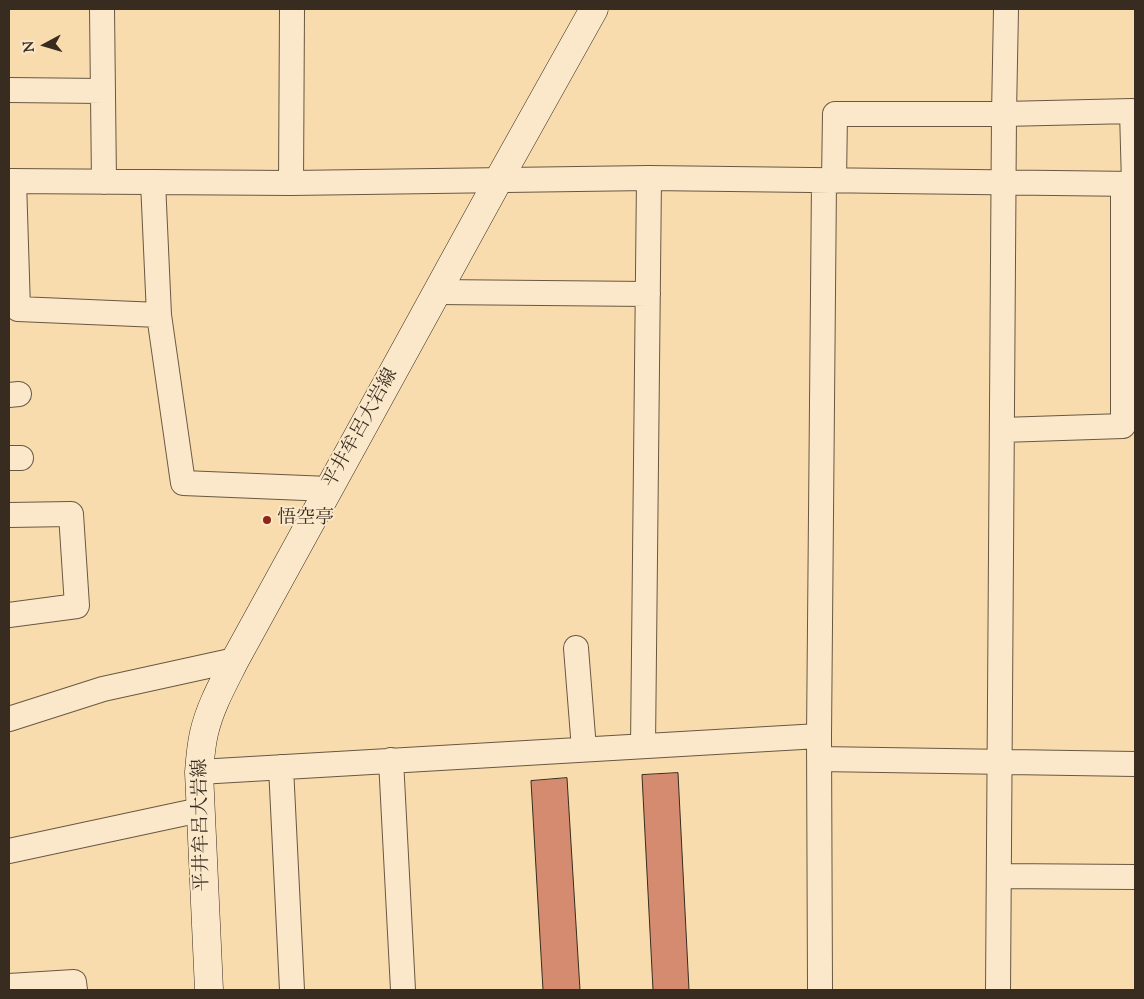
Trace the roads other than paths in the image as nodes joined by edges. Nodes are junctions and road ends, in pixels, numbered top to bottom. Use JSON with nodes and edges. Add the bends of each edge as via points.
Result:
{"nodes":[{"id":1,"x":102,"y":9,"type":"edge"},
{"id":2,"x":292,"y":9,"type":"edge"},
{"id":3,"x":594,"y":9,"type":"edge"},
{"id":4,"x":1006,"y":9,"type":"edge"},
{"id":5,"x":9,"y":90,"type":"edge"},
{"id":6,"x":103,"y":91,"type":"junction"},
{"id":7,"x":1004,"y":114,"type":"junction"},
{"id":8,"x":649,"y":178,"type":"junction"},
{"id":9,"x":499,"y":179,"type":"junction"},
{"id":10,"x":11,"y":181,"type":"edge"},
{"id":11,"x":829,"y":181,"type":"junction"},
{"id":12,"x":104,"y":182,"type":"junction"},
{"id":13,"x":153,"y":182,"type":"junction"},
{"id":14,"x":291,"y":183,"type":"junction"},
{"id":15,"x":1004,"y":183,"type":"junction"},
{"id":16,"x":1131,"y":184,"type":"edge"},
{"id":17,"x":437,"y":292,"type":"junction"},
{"id":18,"x":648,"y":294,"type":"junction"},
{"id":19,"x":159,"y":315,"type":"junction"},
{"id":20,"x":1002,"y":430,"type":"junction"},
{"id":21,"x":329,"y":489,"type":"junction"},
{"id":22,"x":9,"y":515,"type":"edge"},
{"id":23,"x":9,"y":615,"type":"edge"},
{"id":24,"x":576,"y":648,"type":"dead end"},
{"id":25,"x":235,"y":660,"type":"junction"},
{"id":26,"x":9,"y":719,"type":"edge"},
{"id":27,"x":819,"y":736,"type":"junction"},
{"id":28,"x":643,"y":746,"type":"junction"},
{"id":29,"x":584,"y":749,"type":"junction"},
{"id":30,"x":819,"y":759,"type":"junction"},
{"id":31,"x":391,"y":760,"type":"junction"},
{"id":32,"x":1000,"y":763,"type":"junction"},
{"id":33,"x":1135,"y":764,"type":"edge"},
{"id":34,"x":281,"y":767,"type":"junction"},
{"id":35,"x":199,"y":772,"type":"junction"},
{"id":36,"x":200,"y":810,"type":"junction"},
{"id":37,"x":9,"y":852,"type":"edge"},
{"id":38,"x":999,"y":876,"type":"junction"},
{"id":39,"x":1135,"y":877,"type":"edge"},
{"id":40,"x":9,"y":986,"type":"edge"},
{"id":41,"x":75,"y":990,"type":"edge"},
{"id":42,"x":209,"y":990,"type":"edge"},
{"id":43,"x":292,"y":990,"type":"edge"},
{"id":44,"x":403,"y":990,"type":"edge"},
{"id":45,"x":820,"y":990,"type":"edge"},
{"id":46,"x":998,"y":990,"type":"edge"}],
"edges":[{"from":1,"to":6,"type":"street"},
{"from":2,"to":14,"type":"street"},
{"from":3,"to":9,"type":"main road","name":"平井牟呂大岩線"},
{"from":4,"to":7,"type":"street"},
{"from":5,"to":6,"type":"street"},
{"from":6,"to":12,"type":"street"},
{"from":7,"to":11,"type":"street","via":[[836,114]]},
{"from":7,"to":15,"type":"street"},
{"from":7,"to":16,"type":"street","via":[[1132,111]]},
{"from":8,"to":9,"type":"street"},
{"from":8,"to":11,"type":"street"},
{"from":8,"to":18,"type":"street"},
{"from":9,"to":14,"type":"street"},
{"from":9,"to":17,"type":"main road","name":"平井牟呂大岩線"},
{"from":10,"to":12,"type":"street"},
{"from":10,"to":19,"type":"street","via":[[18,309]]},
{"from":11,"to":15,"type":"street"},
{"from":11,"to":27,"type":"street"},
{"from":12,"to":13,"type":"street"},
{"from":13,"to":14,"type":"street"},
{"from":13,"to":19,"type":"street"},
{"from":15,"to":16,"type":"street"},
{"from":15,"to":20,"type":"street"},
{"from":16,"to":20,"type":"street","via":[[1123,426]]},
{"from":17,"to":18,"type":"street"},
{"from":17,"to":21,"type":"main road","name":"平井牟呂大岩線"},
{"from":18,"to":28,"type":"street"},
{"from":19,"to":21,"type":"street","via":[[182,484]]},
{"from":20,"to":32,"type":"street"},
{"from":21,"to":25,"type":"main road","name":"平井牟呂大岩線"},
{"from":22,"to":23,"type":"street","via":[[71,514],[77,606]]},
{"from":24,"to":29,"type":"street"},
{"from":25,"to":26,"type":"street","via":[[103,689]]},
{"from":25,"to":35,"type":"main road","name":"平井牟呂大岩線","via":[[212,706],[204,732]]},
{"from":27,"to":28,"type":"street"},
{"from":27,"to":30,"type":"street"},
{"from":28,"to":29,"type":"street"},
{"from":29,"to":31,"type":"street"},
{"from":30,"to":32,"type":"street"},
{"from":30,"to":45,"type":"street"},
{"from":31,"to":34,"type":"street"},
{"from":31,"to":44,"type":"street"},
{"from":32,"to":33,"type":"street"},
{"from":32,"to":38,"type":"street"},
{"from":34,"to":35,"type":"street"},
{"from":34,"to":43,"type":"street"},
{"from":35,"to":36,"type":"main road","name":"平井牟呂大岩線"},
{"from":36,"to":37,"type":"street"},
{"from":36,"to":42,"type":"main road","name":"平井牟呂大岩線"},
{"from":38,"to":39,"type":"street"},
{"from":38,"to":46,"type":"street"},
{"from":40,"to":41,"type":"street","via":[[74,982]]}]}
